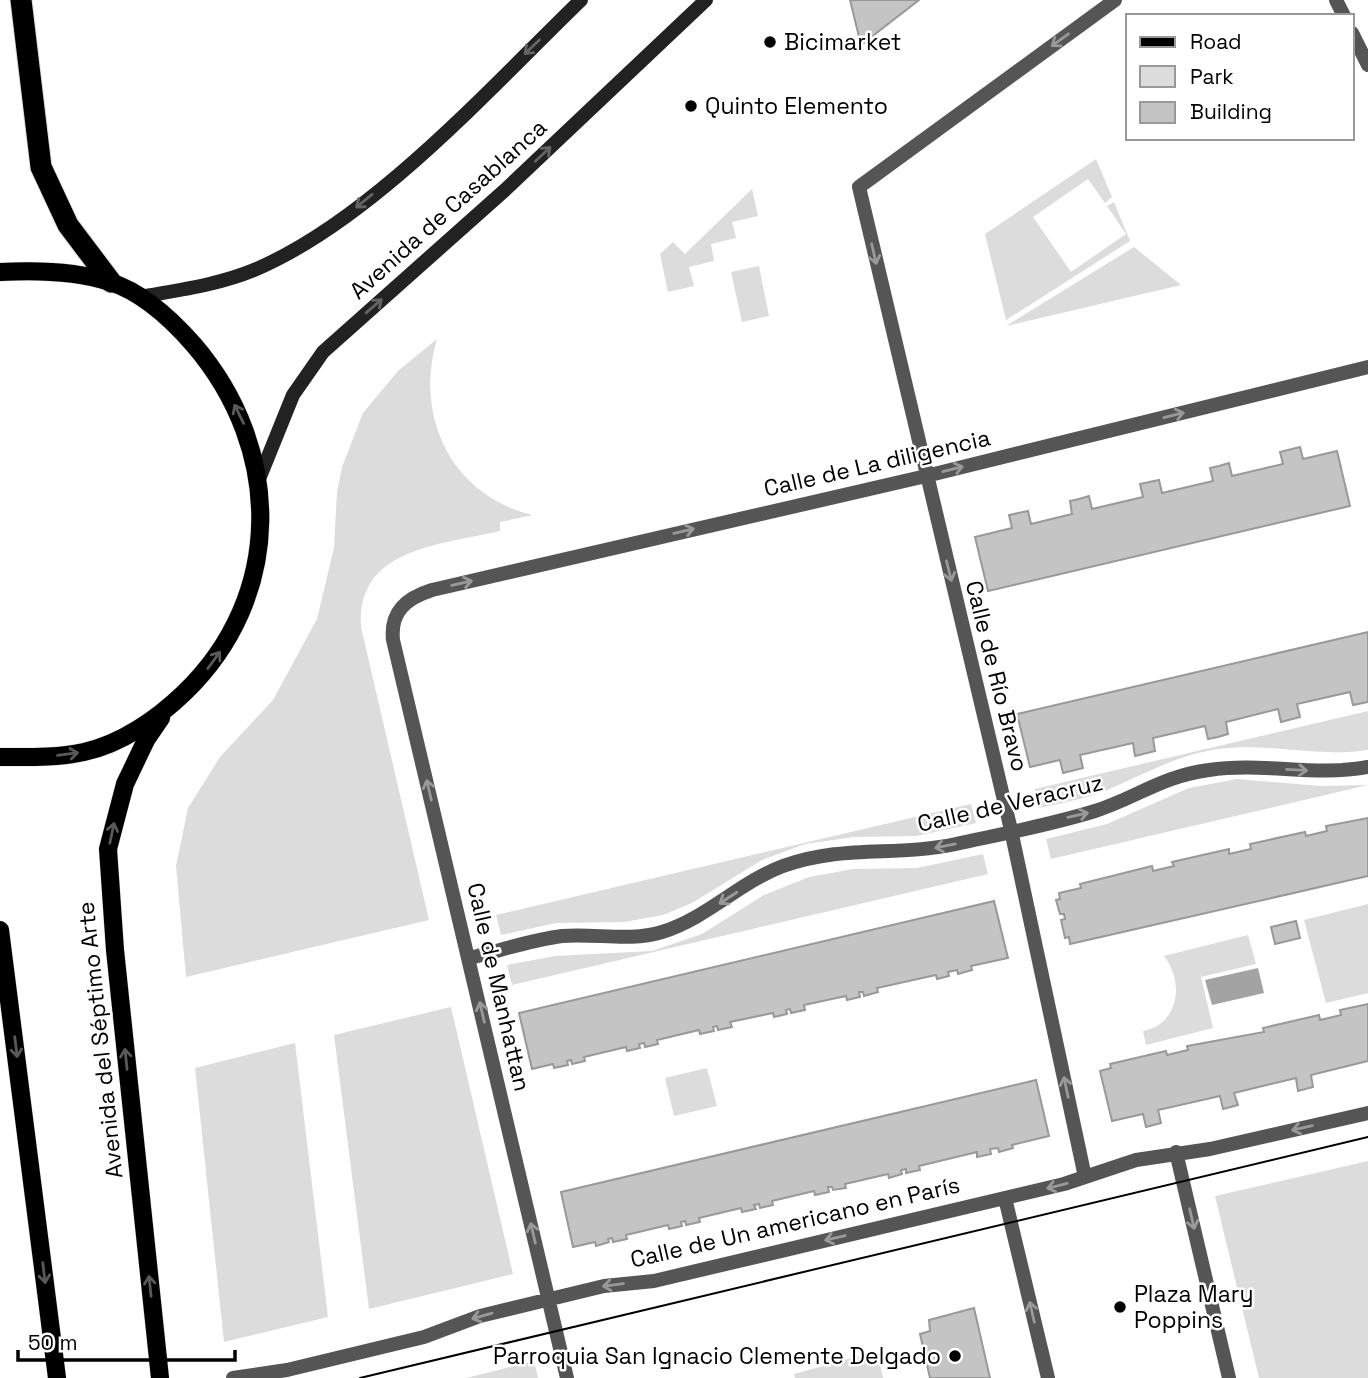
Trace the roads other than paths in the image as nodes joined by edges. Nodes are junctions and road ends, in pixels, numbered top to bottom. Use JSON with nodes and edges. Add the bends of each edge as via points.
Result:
{"nodes":[{"id":1,"x":21,"y":0,"type":"edge"},
{"id":2,"x":581,"y":0,"type":"edge"},
{"id":3,"x":706,"y":0,"type":"edge"},
{"id":4,"x":1115,"y":0,"type":"edge"},
{"id":5,"x":1354,"y":37,"type":"edge"},
{"id":6,"x":1368,"y":65,"type":"edge"},
{"id":7,"x":0,"y":272,"type":"edge"},
{"id":8,"x":111,"y":282,"type":"junction"},
{"id":9,"x":140,"y":297,"type":"junction"},
{"id":10,"x":1368,"y":368,"type":"edge"},
{"id":11,"x":926,"y":476,"type":"junction"},
{"id":12,"x":259,"y":479,"type":"junction"},
{"id":13,"x":400,"y":608,"type":"joint"},
{"id":14,"x":167,"y":709,"type":"junction"},
{"id":15,"x":0,"y":757,"type":"edge"},
{"id":16,"x":1368,"y":768,"type":"edge"},
{"id":17,"x":1011,"y":831,"type":"junction"},
{"id":18,"x":0,"y":930,"type":"edge"},
{"id":19,"x":469,"y":958,"type":"junction"},
{"id":20,"x":1368,"y":1113,"type":"edge"},
{"id":21,"x":1176,"y":1152,"type":"junction"},
{"id":22,"x":1085,"y":1177,"type":"junction"},
{"id":23,"x":1005,"y":1198,"type":"junction"},
{"id":24,"x":549,"y":1300,"type":"junction"},
{"id":25,"x":57,"y":1378,"type":"edge"},
{"id":26,"x":160,"y":1378,"type":"edge"},
{"id":27,"x":233,"y":1378,"type":"edge"},
{"id":28,"x":567,"y":1378,"type":"edge"},
{"id":29,"x":1048,"y":1378,"type":"edge"},
{"id":30,"x":1229,"y":1378,"type":"edge"}],
"edges":[{"from":1,"to":8,"type":"highway","via":[[41,167],[68,225]]},
{"from":2,"to":9,"type":"main road","one_way":true,"via":[[409,164],[315,237],[244,273]]},
{"from":12,"to":3,"type":"main road","name":"Avenida de Casablanca","one_way":true,"via":[[293,395],[323,352],[505,190]]},
{"from":4,"to":11,"type":"street","name":"Calle de Río Bravo","one_way":true,"via":[[859,187]]},
{"from":5,"to":6,"type":"street"},
{"from":7,"to":8,"type":"main road","via":[[51,272]]},
{"from":8,"to":9,"type":"main road"},
{"from":12,"to":9,"type":"main road","one_way":true,"via":[[242,418],[221,380],[183,332]]},
{"from":11,"to":10,"type":"street","name":"Calle de La diligencia","one_way":true},
{"from":13,"to":11,"type":"street","name":"Calle de La diligencia","one_way":true,"via":[[432,590]]},
{"from":11,"to":17,"type":"street","name":"Calle de Río Bravo","one_way":true},
{"from":14,"to":12,"type":"main road","one_way":true,"via":[[201,677],[229,638],[248,595],[258,556]]},
{"from":19,"to":13,"type":"street","name":"Calle de Manhattan","one_way":true,"via":[[393,640]]},
{"from":15,"to":14,"type":"main road","one_way":true,"via":[[86,752],[129,734]]},
{"from":26,"to":14,"type":"main road","name":"Avenida del Séptimo Arte","one_way":true,"via":[[108,849],[125,784]]},
{"from":17,"to":16,"type":"street","name":"Calle de Veracruz","one_way":true,"via":[[1096,811],[1162,780],[1210,770],[1344,772]]},
{"from":17,"to":19,"type":"street","name":"Calle de Veracruz","one_way":true,"via":[[929,849],[827,853],[780,867],[703,914],[660,932],[630,937],[562,936]]},
{"from":22,"to":17,"type":"street","name":"Calle de Río Bravo","one_way":true},
{"from":18,"to":25,"type":"main road","one_way":true},
{"from":24,"to":19,"type":"street","name":"Calle de Manhattan","one_way":true},
{"from":20,"to":21,"type":"street","name":"Calle de Un americano en París","one_way":true,"via":[[1210,1149]]},
{"from":21,"to":22,"type":"street","name":"Calle de Un americano en París"},
{"from":21,"to":30,"type":"street","one_way":true},
{"from":22,"to":23,"type":"street","name":"Calle de Un americano en París","one_way":true},
{"from":23,"to":24,"type":"street","name":"Calle de Un americano en París","one_way":true,"via":[[654,1281],[604,1286]]},
{"from":29,"to":23,"type":"street","one_way":true},
{"from":24,"to":27,"type":"street","name":"Calle de Un americano en París","one_way":true,"via":[[480,1316],[425,1337]]},
{"from":24,"to":28,"type":"street","name":"Calle de Manhattan"}]}
